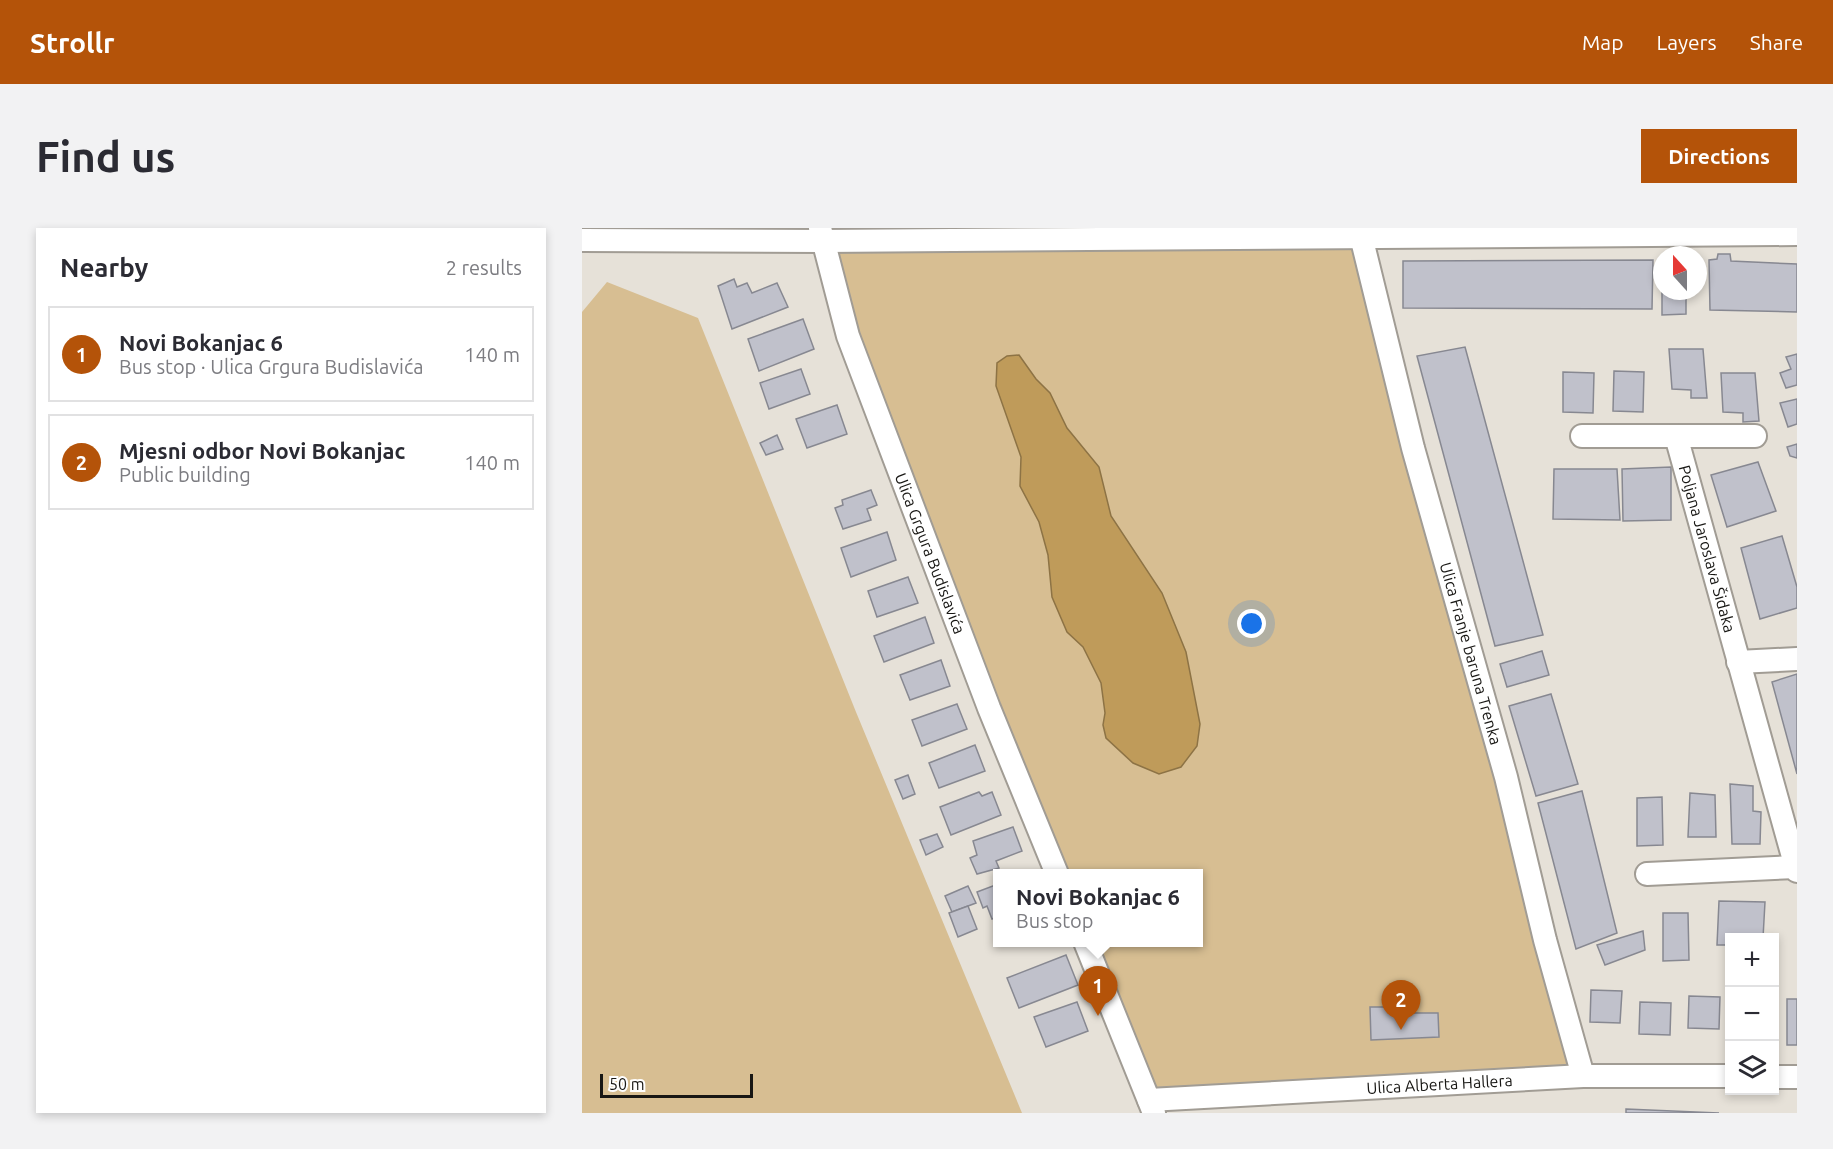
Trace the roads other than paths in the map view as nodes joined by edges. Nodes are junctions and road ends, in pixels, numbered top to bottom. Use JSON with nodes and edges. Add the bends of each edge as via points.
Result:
{"nodes":[{"id":1,"x":1360,"y":232,"type":"edge"},
{"id":2,"x":677,"y":234,"type":"edge"},
{"id":3,"x":1797,"y":234,"type":"edge"},
{"id":4,"x":821,"y":235,"type":"edge"},
{"id":5,"x":591,"y":236,"type":"edge"},
{"id":6,"x":1582,"y":436,"type":"dead end"},
{"id":7,"x":1676,"y":436,"type":"junction"},
{"id":8,"x":1755,"y":436,"type":"dead end"},
{"id":9,"x":1797,"y":659,"type":"edge"},
{"id":10,"x":1738,"y":662,"type":"junction"},
{"id":11,"x":1055,"y":869,"type":"edge"},
{"id":12,"x":1796,"y":869,"type":"edge"},
{"id":13,"x":1647,"y":874,"type":"dead end"},
{"id":14,"x":1087,"y":947,"type":"edge"},
{"id":15,"x":1583,"y":1076,"type":"junction"},
{"id":16,"x":1725,"y":1076,"type":"edge"},
{"id":17,"x":1779,"y":1077,"type":"edge"},
{"id":18,"x":1797,"y":1077,"type":"edge"},
{"id":19,"x":1151,"y":1107,"type":"edge"}],
"edges":[{"from":1,"to":3,"type":"street"},
{"from":1,"to":4,"type":"street"},
{"from":1,"to":15,"type":"street","name":"Ulica Franje baruna Trenka","via":[[1413,448],[1506,777]]},
{"from":2,"to":4,"type":"street"},
{"from":2,"to":5,"type":"street"},
{"from":4,"to":11,"type":"street","name":"Ulica Grgura Budislavića","via":[[848,336],[989,708]]},
{"from":6,"to":7,"type":"street"},
{"from":7,"to":8,"type":"street"},
{"from":7,"to":10,"type":"street","name":"Poljana Jaroslava Šidaka"},
{"from":9,"to":10,"type":"street"},
{"from":10,"to":12,"type":"street","name":"Poljana Jaroslava Šidaka"},
{"from":12,"to":13,"type":"street","name":"Poljana Jaroslava Šidaka"},
{"from":14,"to":19,"type":"street"},
{"from":15,"to":16,"type":"street","name":"Ulica Alberta Hallera"},
{"from":15,"to":19,"type":"street","name":"Ulica Alberta Hallera"},
{"from":17,"to":18,"type":"street"}]}
